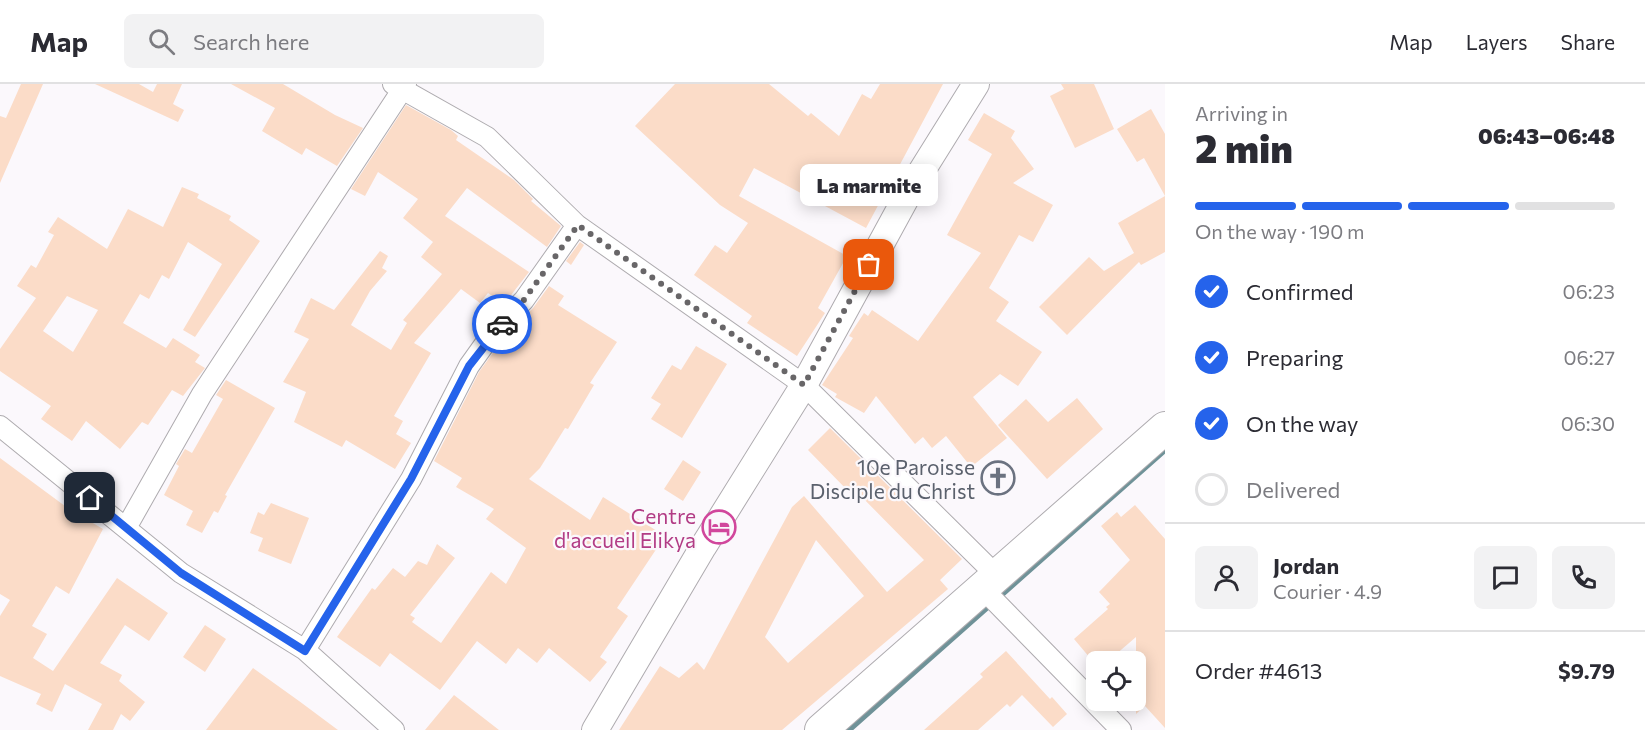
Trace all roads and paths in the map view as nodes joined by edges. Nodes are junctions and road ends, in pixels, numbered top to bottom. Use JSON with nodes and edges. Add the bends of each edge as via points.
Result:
{"nodes":[{"id":1,"x":976,"y":84,"type":"edge"},
{"id":2,"x":401,"y":85,"type":"edge"},
{"id":3,"x":578,"y":225,"type":"junction"},
{"id":4,"x":804,"y":385,"type":"junction"},
{"id":5,"x":0,"y":426,"type":"edge"},
{"id":6,"x":1165,"y":428,"type":"edge"},
{"id":7,"x":126,"y":528,"type":"junction"},
{"id":8,"x":990,"y":583,"type":"junction"},
{"id":9,"x":305,"y":651,"type":"junction"},
{"id":10,"x":394,"y":730,"type":"edge"},
{"id":11,"x":595,"y":730,"type":"edge"},
{"id":12,"x":821,"y":730,"type":"edge"},
{"id":13,"x":1121,"y":730,"type":"edge"}],
"edges":[{"from":1,"to":4,"type":"street","via":[[913,185]]},
{"from":2,"to":3,"type":"street","via":[[487,137]]},
{"from":2,"to":7,"type":"street","via":[[202,394]]},
{"from":3,"to":4,"type":"street"},
{"from":3,"to":9,"type":"street","via":[[524,300],[494,331],[469,366],[411,479]]},
{"from":4,"to":8,"type":"street"},
{"from":4,"to":11,"type":"street"},
{"from":5,"to":7,"type":"street"},
{"from":6,"to":8,"type":"main road"},
{"from":7,"to":9,"type":"street","via":[[181,573]]},
{"from":8,"to":12,"type":"main road"},
{"from":8,"to":13,"type":"street"},
{"from":9,"to":10,"type":"street"}]}
